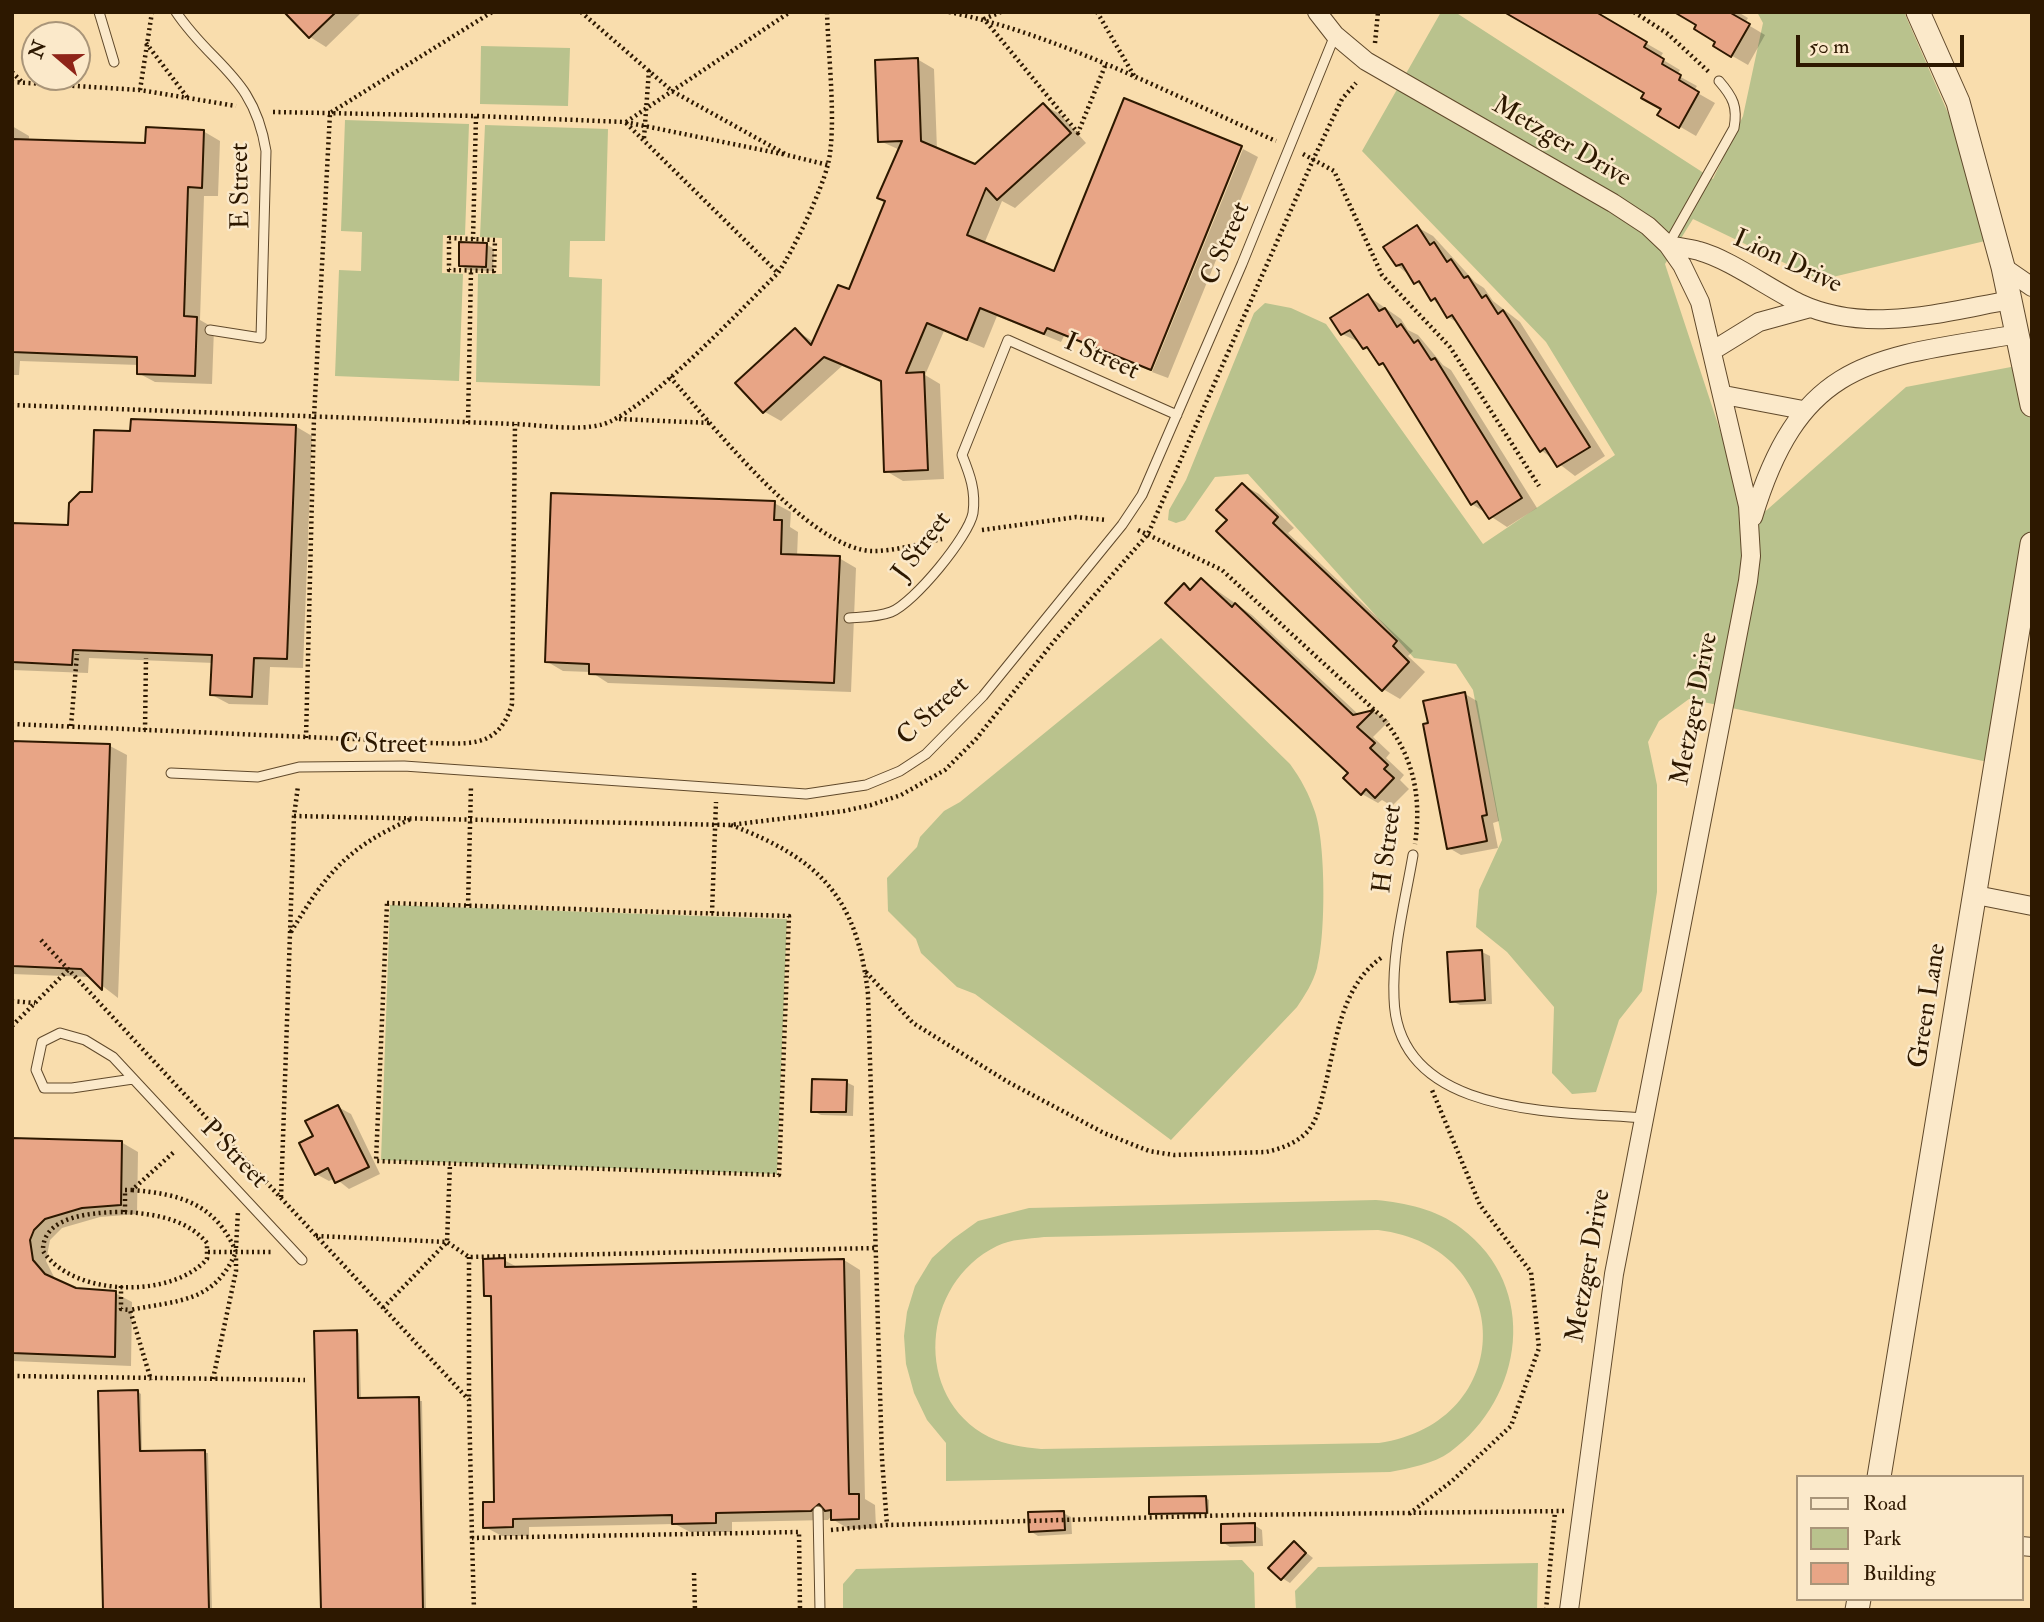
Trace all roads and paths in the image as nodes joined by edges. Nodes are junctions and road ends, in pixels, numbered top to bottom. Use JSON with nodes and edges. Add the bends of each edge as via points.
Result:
{"nodes":[{"id":1,"x":99,"y":12,"type":"edge"},
{"id":2,"x":152,"y":12,"type":"edge"},
{"id":3,"x":176,"y":12,"type":"edge"},
{"id":4,"x":492,"y":12,"type":"edge"},
{"id":5,"x":581,"y":12,"type":"edge"},
{"id":6,"x":790,"y":12,"type":"edge"},
{"id":7,"x":827,"y":12,"type":"edge"},
{"id":8,"x":949,"y":12,"type":"edge"},
{"id":9,"x":1001,"y":12,"type":"edge"},
{"id":10,"x":1097,"y":12,"type":"edge"},
{"id":11,"x":1317,"y":12,"type":"edge"},
{"id":12,"x":1378,"y":12,"type":"edge"},
{"id":13,"x":1634,"y":12,"type":"edge"},
{"id":14,"x":1918,"y":12,"type":"edge"},
{"id":15,"x":984,"y":19,"type":"junction"},
{"id":16,"x":1335,"y":35,"type":"junction"},
{"id":17,"x":146,"y":42,"type":"junction"},
{"id":18,"x":1375,"y":43,"type":"dead end"},
{"id":19,"x":114,"y":62,"type":"dead end"},
{"id":20,"x":1105,"y":66,"type":"junction"},
{"id":21,"x":649,"y":70,"type":"junction"},
{"id":22,"x":1137,"y":80,"type":"junction"},
{"id":23,"x":1719,"y":81,"type":"joint"},
{"id":24,"x":91,"y":87,"type":"edge"},
{"id":25,"x":140,"y":90,"type":"junction"},
{"id":26,"x":673,"y":90,"type":"junction"},
{"id":27,"x":187,"y":97,"type":"junction"},
{"id":28,"x":237,"y":106,"type":"dead end"},
{"id":29,"x":647,"y":108,"type":"junction"},
{"id":30,"x":273,"y":112,"type":"dead end"},
{"id":31,"x":330,"y":113,"type":"junction"},
{"id":32,"x":476,"y":116,"type":"junction"},
{"id":33,"x":625,"y":122,"type":"junction"},
{"id":34,"x":645,"y":126,"type":"junction"},
{"id":35,"x":644,"y":139,"type":"junction"},
{"id":36,"x":1278,"y":142,"type":"dead end"},
{"id":37,"x":787,"y":155,"type":"junction"},
{"id":38,"x":1303,"y":155,"type":"dead end"},
{"id":39,"x":828,"y":165,"type":"junction"},
{"id":40,"x":473,"y":239,"type":"junction"},
{"id":41,"x":1668,"y":246,"type":"junction"},
{"id":42,"x":2003,"y":267,"type":"junction"},
{"id":43,"x":471,"y":270,"type":"junction"},
{"id":44,"x":778,"y":272,"type":"junction"},
{"id":45,"x":2032,"y":287,"type":"edge"},
{"id":46,"x":2011,"y":300,"type":"junction"},
{"id":47,"x":1810,"y":307,"type":"junction"},
{"id":48,"x":211,"y":330,"type":"dead end"},
{"id":49,"x":2019,"y":334,"type":"junction"},
{"id":50,"x":1008,"y":340,"type":"joint"},
{"id":51,"x":1712,"y":351,"type":"junction"},
{"id":52,"x":2029,"y":368,"type":"edge"},
{"id":53,"x":670,"y":377,"type":"junction"},
{"id":54,"x":1724,"y":395,"type":"junction"},
{"id":55,"x":12,"y":405,"type":"edge"},
{"id":56,"x":2032,"y":405,"type":"edge"},
{"id":57,"x":1803,"y":410,"type":"junction"},
{"id":58,"x":1177,"y":415,"type":"junction"},
{"id":59,"x":314,"y":417,"type":"junction"},
{"id":60,"x":618,"y":419,"type":"junction"},
{"id":61,"x":468,"y":423,"type":"junction"},
{"id":62,"x":711,"y":423,"type":"junction"},
{"id":63,"x":515,"y":424,"type":"junction"},
{"id":64,"x":1539,"y":486,"type":"dead end"},
{"id":65,"x":1106,"y":520,"type":"dead end"},
{"id":66,"x":1751,"y":524,"type":"junction"},
{"id":67,"x":1138,"y":530,"type":"dead end"},
{"id":68,"x":962,"y":534,"type":"junction"},
{"id":69,"x":2032,"y":544,"type":"edge"},
{"id":70,"x":849,"y":618,"type":"dead end"},
{"id":71,"x":77,"y":654,"type":"dead end"},
{"id":72,"x":146,"y":658,"type":"dead end"},
{"id":73,"x":12,"y":724,"type":"edge"},
{"id":74,"x":71,"y":726,"type":"junction"},
{"id":75,"x":145,"y":730,"type":"junction"},
{"id":76,"x":306,"y":738,"type":"junction"},
{"id":77,"x":375,"y":740,"type":"dead end"},
{"id":78,"x":425,"y":743,"type":"dead end"},
{"id":79,"x":171,"y":773,"type":"dead end"},
{"id":80,"x":471,"y":785,"type":"dead end"},
{"id":81,"x":298,"y":786,"type":"dead end"},
{"id":82,"x":718,"y":789,"type":"junction"},
{"id":83,"x":415,"y":817,"type":"dead end"},
{"id":84,"x":730,"y":825,"type":"dead end"},
{"id":85,"x":1413,"y":855,"type":"joint"},
{"id":86,"x":1976,"y":895,"type":"junction"},
{"id":87,"x":2032,"y":905,"type":"edge"},
{"id":88,"x":468,"y":906,"type":"junction"},
{"id":89,"x":712,"y":914,"type":"junction"},
{"id":90,"x":290,"y":934,"type":"junction"},
{"id":91,"x":41,"y":940,"type":"dead end"},
{"id":92,"x":1397,"y":947,"type":"junction"},
{"id":93,"x":68,"y":970,"type":"junction"},
{"id":94,"x":866,"y":972,"type":"junction"},
{"id":95,"x":12,"y":1001,"type":"edge"},
{"id":96,"x":35,"y":1003,"type":"junction"},
{"id":97,"x":12,"y":1026,"type":"edge"},
{"id":98,"x":1426,"y":1069,"type":"junction"},
{"id":99,"x":133,"y":1079,"type":"junction"},
{"id":100,"x":1643,"y":1118,"type":"junction"},
{"id":101,"x":175,"y":1151,"type":"dead end"},
{"id":102,"x":450,"y":1164,"type":"junction"},
{"id":103,"x":132,"y":1190,"type":"junction"},
{"id":104,"x":239,"y":1192,"type":"junction"},
{"id":105,"x":281,"y":1198,"type":"junction"},
{"id":106,"x":125,"y":1212,"type":"junction"},
{"id":107,"x":316,"y":1236,"type":"junction"},
{"id":108,"x":447,"y":1242,"type":"junction"},
{"id":109,"x":877,"y":1248,"type":"junction"},
{"id":110,"x":208,"y":1252,"type":"junction"},
{"id":111,"x":236,"y":1252,"type":"junction"},
{"id":112,"x":273,"y":1252,"type":"dead end"},
{"id":113,"x":469,"y":1256,"type":"junction"},
{"id":114,"x":302,"y":1259,"type":"dead end"},
{"id":115,"x":121,"y":1286,"type":"junction"},
{"id":116,"x":383,"y":1308,"type":"junction"},
{"id":117,"x":130,"y":1310,"type":"junction"},
{"id":118,"x":12,"y":1376,"type":"edge"},
{"id":119,"x":213,"y":1379,"type":"junction"},
{"id":120,"x":151,"y":1380,"type":"junction"},
{"id":121,"x":305,"y":1380,"type":"dead end"},
{"id":122,"x":469,"y":1400,"type":"junction"},
{"id":123,"x":1879,"y":1475,"type":"edge"},
{"id":124,"x":818,"y":1511,"type":"dead end"},
{"id":125,"x":1582,"y":1511,"type":"junction"},
{"id":126,"x":1555,"y":1512,"type":"junction"},
{"id":127,"x":1408,"y":1514,"type":"junction"},
{"id":128,"x":887,"y":1525,"type":"junction"},
{"id":129,"x":818,"y":1531,"type":"junction"},
{"id":130,"x":799,"y":1532,"type":"junction"},
{"id":131,"x":472,"y":1538,"type":"junction"},
{"id":132,"x":694,"y":1573,"type":"dead end"},
{"id":133,"x":474,"y":1610,"type":"edge"},
{"id":134,"x":695,"y":1610,"type":"edge"},
{"id":135,"x":800,"y":1610,"type":"edge"},
{"id":136,"x":820,"y":1610,"type":"edge"},
{"id":137,"x":1546,"y":1610,"type":"edge"},
{"id":138,"x":1569,"y":1610,"type":"edge"}],
"edges":[{"from":1,"to":19,"type":"lane"},
{"from":2,"to":17,"type":"path"},
{"from":3,"to":48,"type":"lane","name":"E Street","via":[[248,93],[266,151],[261,338]]},
{"from":4,"to":31,"type":"path"},
{"from":5,"to":21,"type":"path"},
{"from":6,"to":26,"type":"path"},
{"from":7,"to":39,"type":"path"},
{"from":8,"to":15,"type":"path"},
{"from":9,"to":15,"type":"path"},
{"from":10,"to":22,"type":"path"},
{"from":11,"to":16,"type":"street","name":"Metzger Drive"},
{"from":12,"to":18,"type":"path"},
{"from":13,"to":23,"type":"path","via":[[1668,34]]},
{"from":14,"to":42,"type":"street","via":[[1958,102]]},
{"from":15,"to":20,"type":"path"},
{"from":15,"to":20,"type":"path","via":[[1078,134]]},
{"from":16,"to":41,"type":"street","name":"Metzger Drive","via":[[1366,61],[1613,203]]},
{"from":16,"to":58,"type":"lane","name":"C Street"},
{"from":17,"to":25,"type":"path"},
{"from":17,"to":27,"type":"path"},
{"from":20,"to":22,"type":"path"},
{"from":21,"to":26,"type":"path"},
{"from":21,"to":29,"type":"path"},
{"from":22,"to":36,"type":"path"},
{"from":23,"to":41,"type":"lane","via":[[1731,94],[1737,111],[1734,128]]},
{"from":24,"to":25,"type":"path"},
{"from":25,"to":27,"type":"path"},
{"from":26,"to":29,"type":"path"},
{"from":26,"to":37,"type":"path"},
{"from":27,"to":28,"type":"path"},
{"from":29,"to":33,"type":"path"},
{"from":29,"to":34,"type":"path"},
{"from":30,"to":31,"type":"path"},
{"from":31,"to":32,"type":"path"},
{"from":31,"to":59,"type":"path"},
{"from":32,"to":33,"type":"path"},
{"from":32,"to":40,"type":"path"},
{"from":33,"to":34,"type":"path"},
{"from":33,"to":35,"type":"path"},
{"from":34,"to":35,"type":"path"},
{"from":34,"to":37,"type":"path"},
{"from":35,"to":44,"type":"path"},
{"from":37,"to":39,"type":"path"},
{"from":38,"to":64,"type":"path","via":[[1334,171],[1382,275],[1450,347]]},
{"from":39,"to":44,"type":"path","via":[[789,258]]},
{"from":40,"to":43,"type":"path","via":[[495,240],[494,271]]},
{"from":40,"to":43,"type":"path","via":[[449,238],[449,270]]},
{"from":41,"to":47,"type":"street","name":"Lion Drive","via":[[1702,251]]},
{"from":41,"to":51,"type":"street","name":"Metzger Drive","via":[[1693,286]]},
{"from":42,"to":45,"type":"street"},
{"from":42,"to":46,"type":"street"},
{"from":43,"to":61,"type":"path"},
{"from":44,"to":53,"type":"path"},
{"from":46,"to":47,"type":"street","name":"Lion Drive","via":[[1872,320]]},
{"from":46,"to":49,"type":"street"},
{"from":47,"to":51,"type":"street","via":[[1759,322]]},
{"from":49,"to":52,"type":"street"},
{"from":49,"to":57,"type":"street","via":[[1898,354],[1871,363]]},
{"from":50,"to":58,"type":"lane","name":"I Street"},
{"from":50,"to":68,"type":"lane","name":"J Street","via":[[962,455],[974,485],[973,515]]},
{"from":51,"to":54,"type":"street","name":"Metzger Drive"},
{"from":52,"to":56,"type":"street"},
{"from":53,"to":60,"type":"path"},
{"from":53,"to":62,"type":"path"},
{"from":54,"to":57,"type":"street"},
{"from":54,"to":66,"type":"street","name":"Metzger Drive"},
{"from":55,"to":59,"type":"path"},
{"from":57,"to":66,"type":"street","via":[[1761,490]]},
{"from":58,"to":82,"type":"lane","name":"C Street","via":[[1142,495],[1122,525],[983,696],[926,754],[900,771],[837,791],[806,794]]},
{"from":59,"to":61,"type":"path"},
{"from":59,"to":76,"type":"path"},
{"from":60,"to":62,"type":"path"},
{"from":60,"to":63,"type":"path","via":[[598,426]]},
{"from":61,"to":63,"type":"path"},
{"from":62,"to":68,"type":"path","via":[[816,530],[849,545],[872,552]]},
{"from":63,"to":78,"type":"path","via":[[514,674],[508,719],[497,733],[473,744]]},
{"from":65,"to":68,"type":"path","via":[[1076,517]]},
{"from":66,"to":100,"type":"street","name":"Metzger Drive","via":[[1748,581]]},
{"from":67,"to":85,"type":"path","name":"H Street","via":[[1222,570],[1381,716],[1405,751],[1416,786]]},
{"from":68,"to":70,"type":"lane","name":"J Street","via":[[915,596],[892,612]]},
{"from":69,"to":86,"type":"street","name":"Green Lane"},
{"from":71,"to":74,"type":"path"},
{"from":72,"to":75,"type":"path"},
{"from":73,"to":74,"type":"path"},
{"from":74,"to":75,"type":"path"},
{"from":75,"to":76,"type":"path"},
{"from":76,"to":77,"type":"path"},
{"from":79,"to":82,"type":"lane","name":"C Street","via":[[258,777],[299,767],[404,766]]},
{"from":80,"to":88,"type":"path"},
{"from":81,"to":90,"type":"path"},
{"from":82,"to":89,"type":"path"},
{"from":83,"to":90,"type":"path","via":[[359,846],[334,866]]},
{"from":84,"to":94,"type":"path","via":[[774,841],[818,873],[845,911]]},
{"from":85,"to":92,"type":"lane","name":"H Street"},
{"from":86,"to":87,"type":"street"},
{"from":86,"to":123,"type":"street","name":"Green Lane"},
{"from":88,"to":89,"type":"path"},
{"from":88,"to":102,"type":"path","via":[[387,903],[376,1161]]},
{"from":89,"to":102,"type":"path","via":[[789,916],[779,1175]]},
{"from":90,"to":105,"type":"path"},
{"from":91,"to":93,"type":"path"},
{"from":92,"to":94,"type":"path","via":[[1373,964],[1347,1001],[1312,1125],[1293,1143],[1266,1152],[1174,1155],[1149,1151],[1104,1133],[1008,1082],[913,1023]]},
{"from":92,"to":98,"type":"lane","name":"H Street","via":[[1394,1001],[1399,1026]]},
{"from":93,"to":96,"type":"path"},
{"from":93,"to":105,"type":"path"},
{"from":94,"to":109,"type":"path"},
{"from":95,"to":96,"type":"path"},
{"from":96,"to":97,"type":"path"},
{"from":98,"to":100,"type":"lane","name":"H Street","via":[[1465,1094],[1507,1106]]},
{"from":98,"to":127,"type":"path","via":[[1480,1205],[1531,1272],[1539,1348],[1511,1426]]},
{"from":99,"to":99,"type":"lane","name":"P Street","via":[[113,1057],[85,1040],[60,1033],[42,1042],[36,1070],[44,1088]]},
{"from":99,"to":104,"type":"lane","name":"P Street"},
{"from":100,"to":125,"type":"street","name":"Metzger Drive","via":[[1598,1377]]},
{"from":101,"to":103,"type":"path"},
{"from":102,"to":108,"type":"path"},
{"from":103,"to":106,"type":"path","via":[[125,1190]]},
{"from":103,"to":111,"type":"path","via":[[163,1193],[201,1206],[227,1230]]},
{"from":104,"to":111,"type":"path"},
{"from":104,"to":114,"type":"lane","name":"P Street"},
{"from":105,"to":107,"type":"path"},
{"from":106,"to":110,"type":"path","via":[[183,1224],[201,1237]]},
{"from":106,"to":115,"type":"path","via":[[67,1220],[55,1225],[43,1242],[48,1258],[66,1272]]},
{"from":107,"to":108,"type":"path"},
{"from":107,"to":116,"type":"path"},
{"from":108,"to":113,"type":"path"},
{"from":108,"to":116,"type":"path"},
{"from":109,"to":113,"type":"path"},
{"from":109,"to":128,"type":"path"},
{"from":110,"to":111,"type":"path"},
{"from":110,"to":115,"type":"path","via":[[201,1265],[179,1279],[152,1286]]},
{"from":111,"to":112,"type":"path"},
{"from":111,"to":117,"type":"path","via":[[226,1276],[194,1297]]},
{"from":111,"to":119,"type":"path"},
{"from":113,"to":122,"type":"path"},
{"from":115,"to":117,"type":"path","via":[[121,1309]]},
{"from":116,"to":122,"type":"path"},
{"from":117,"to":120,"type":"path"},
{"from":118,"to":120,"type":"path"},
{"from":119,"to":120,"type":"path"},
{"from":119,"to":121,"type":"path"},
{"from":122,"to":131,"type":"path"},
{"from":124,"to":129,"type":"lane"},
{"from":125,"to":126,"type":"path"},
{"from":125,"to":138,"type":"street","name":"Metzger Drive"},
{"from":126,"to":127,"type":"path"},
{"from":126,"to":137,"type":"path"},
{"from":127,"to":128,"type":"path"},
{"from":128,"to":129,"type":"path"},
{"from":129,"to":130,"type":"path"},
{"from":129,"to":136,"type":"lane"},
{"from":130,"to":131,"type":"path"},
{"from":130,"to":135,"type":"path"},
{"from":131,"to":133,"type":"path"},
{"from":132,"to":134,"type":"path"}]}
